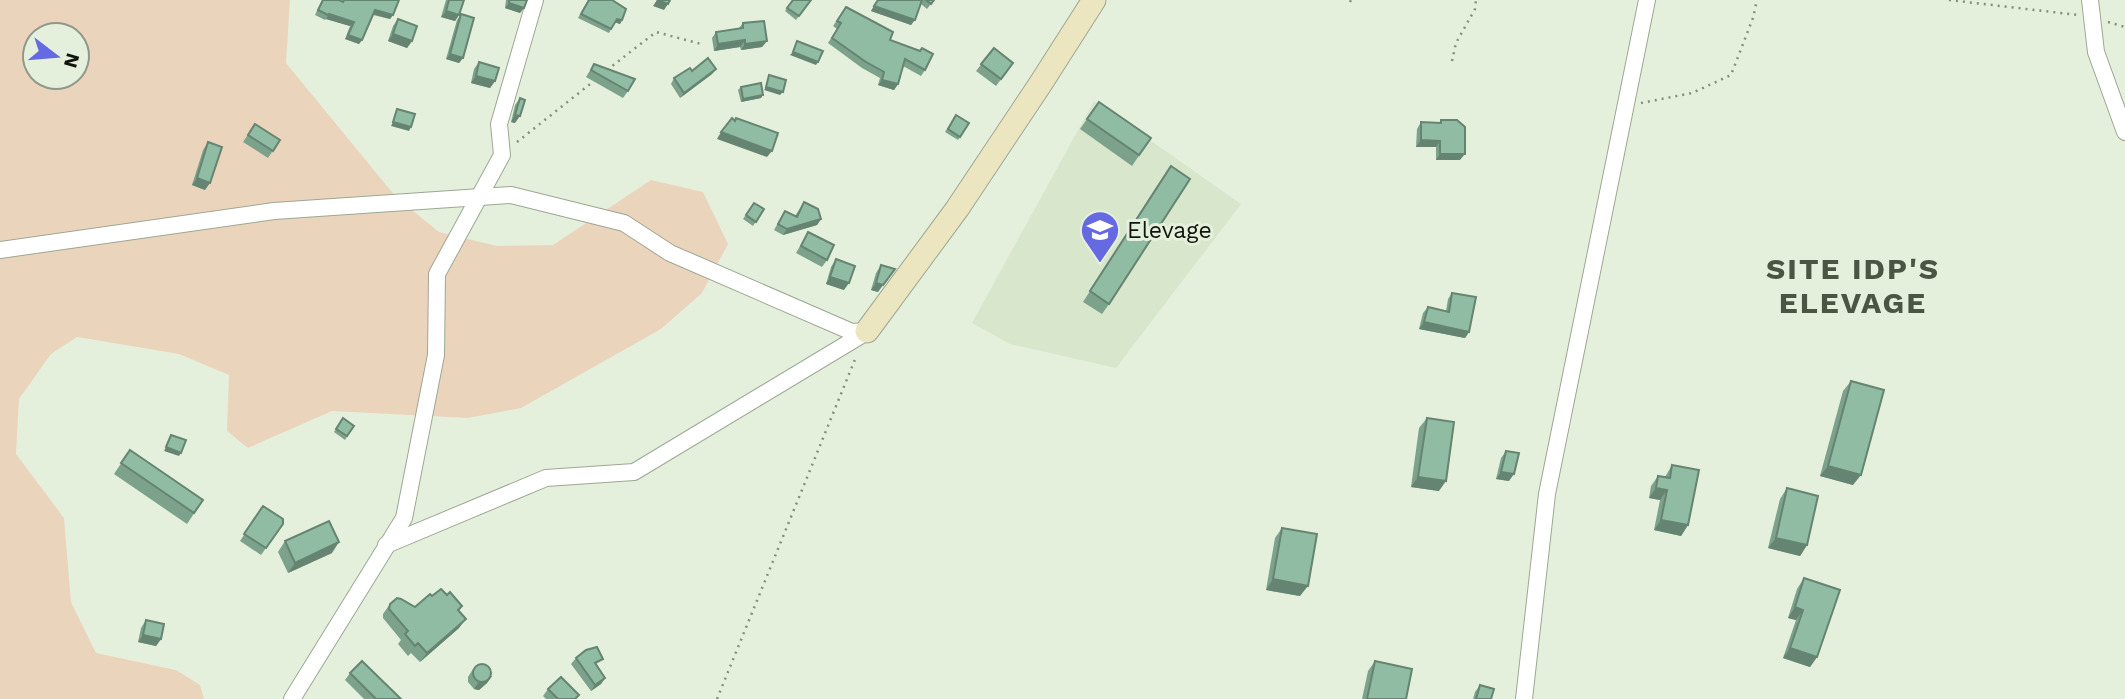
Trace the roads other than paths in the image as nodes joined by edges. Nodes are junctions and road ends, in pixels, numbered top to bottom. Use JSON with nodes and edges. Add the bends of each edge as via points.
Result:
{"nodes":[{"id":1,"x":535,"y":0,"type":"edge"},
{"id":2,"x":1094,"y":0,"type":"edge"},
{"id":3,"x":1647,"y":0,"type":"edge"},
{"id":4,"x":2090,"y":0,"type":"edge"},
{"id":5,"x":2125,"y":132,"type":"edge"},
{"id":6,"x":479,"y":197,"type":"junction"},
{"id":7,"x":0,"y":250,"type":"edge"},
{"id":8,"x":867,"y":331,"type":"junction"},
{"id":9,"x":386,"y":545,"type":"junction"},
{"id":10,"x":292,"y":699,"type":"edge"},
{"id":11,"x":1524,"y":699,"type":"edge"}],
"edges":[{"from":1,"to":6,"type":"street","via":[[499,124],[502,155]]},
{"from":2,"to":8,"type":"street","via":[[957,209]]},
{"from":3,"to":11,"type":"street","via":[[1547,494]]},
{"from":4,"to":5,"type":"street","via":[[2096,52]]},
{"from":6,"to":7,"type":"street","via":[[274,211]]},
{"from":6,"to":8,"type":"street","via":[[510,195],[624,223],[670,253],[852,332]]},
{"from":6,"to":9,"type":"street","via":[[437,274],[436,355],[404,518]]},
{"from":8,"to":9,"type":"street","via":[[634,472],[546,478]]},
{"from":9,"to":10,"type":"street"}]}
